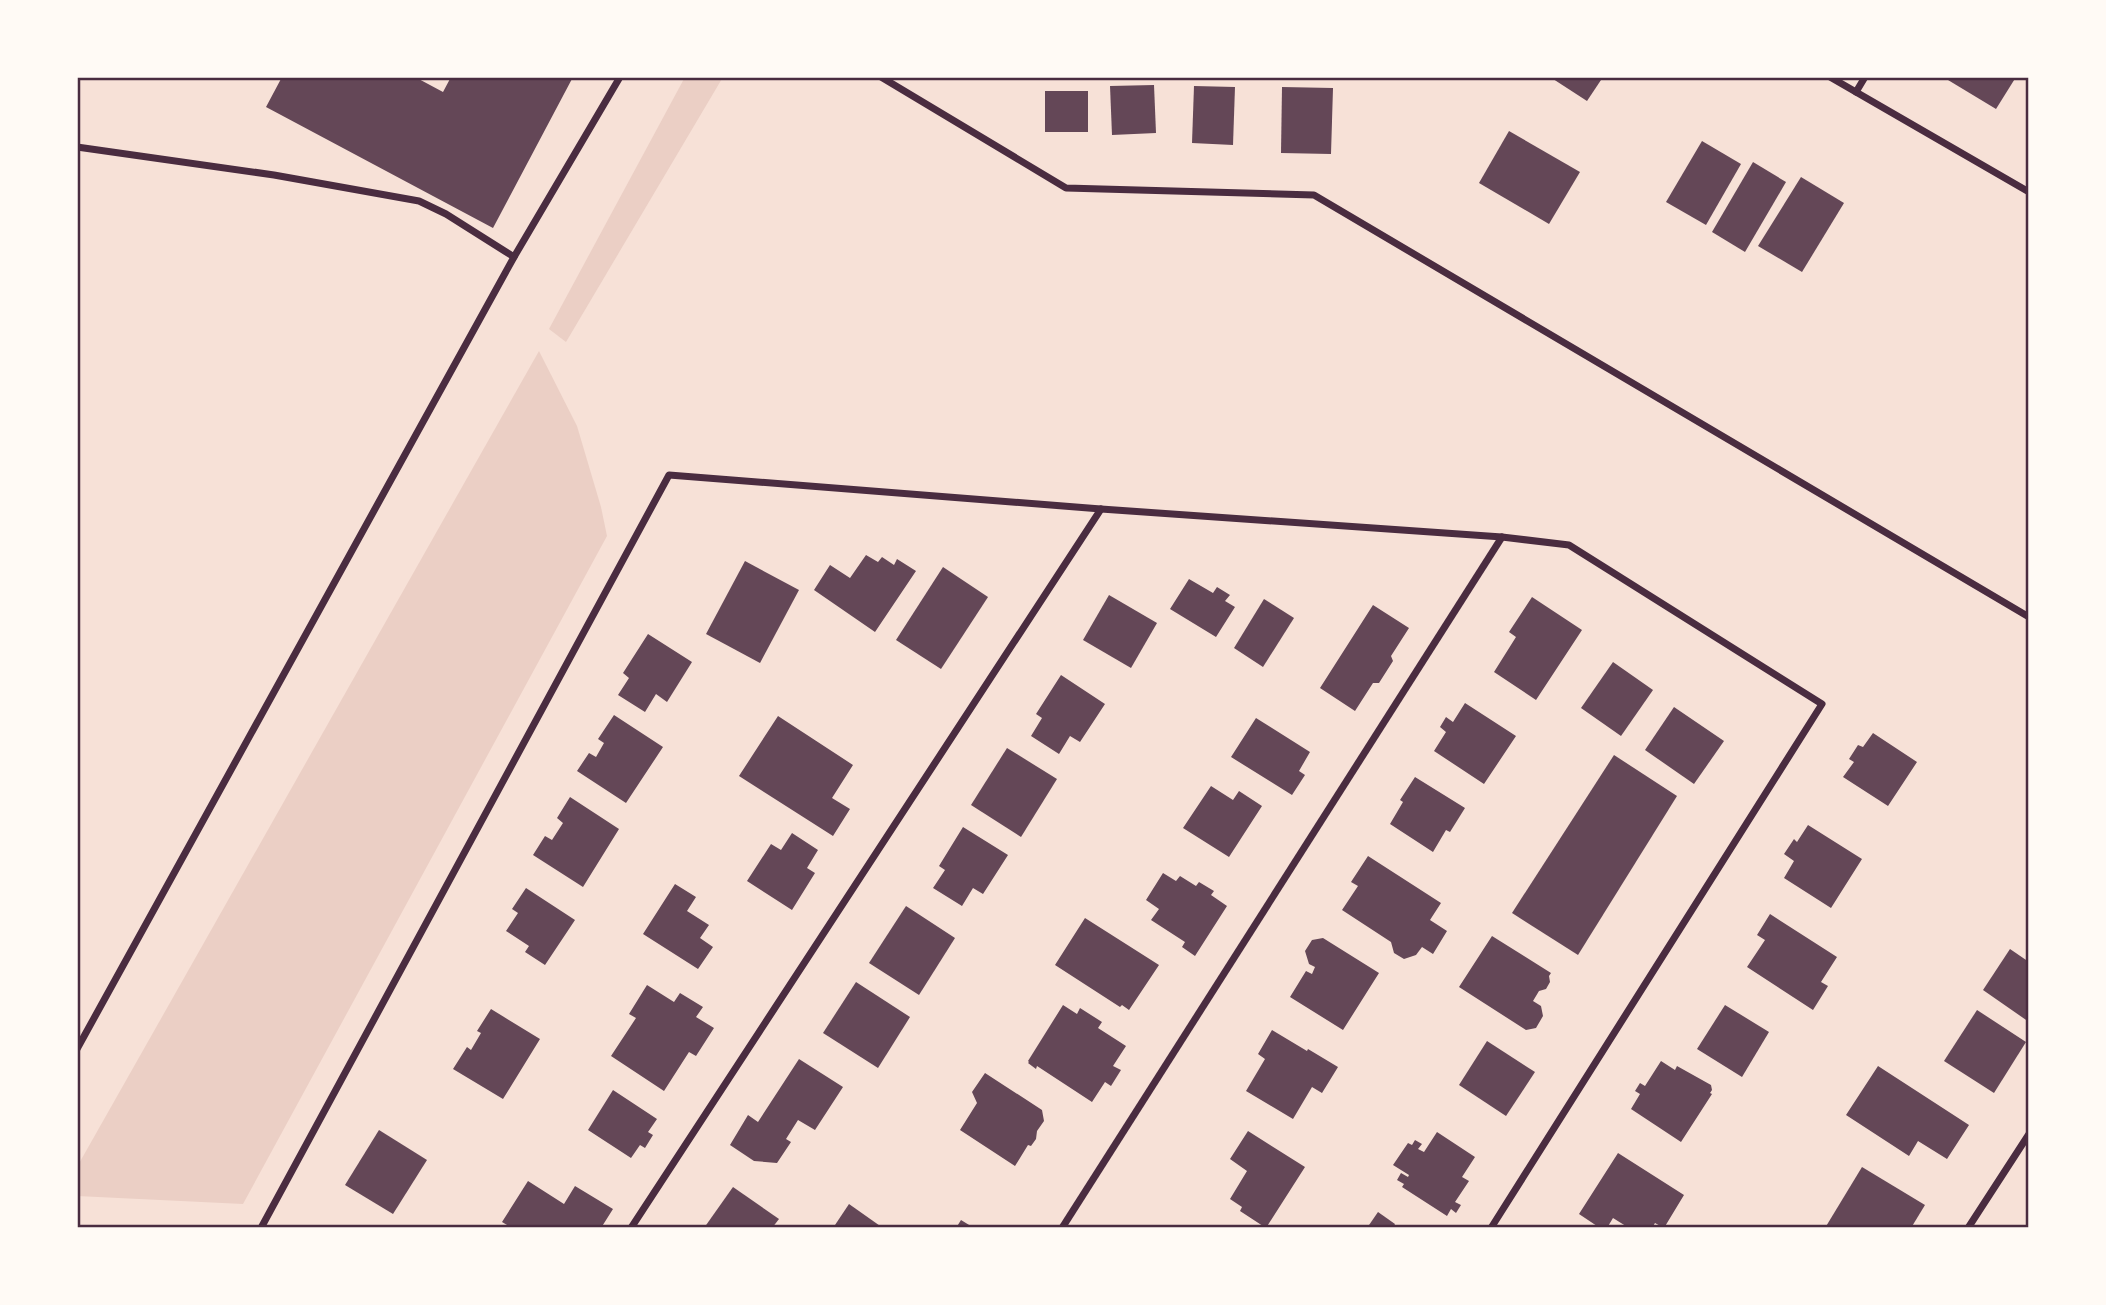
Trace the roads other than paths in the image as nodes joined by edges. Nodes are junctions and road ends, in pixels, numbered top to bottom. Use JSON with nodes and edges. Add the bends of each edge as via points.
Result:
{"nodes":[{"id":1,"x":620,"y":77,"type":"edge"},
{"id":2,"x":881,"y":77,"type":"edge"},
{"id":3,"x":1830,"y":77,"type":"edge"},
{"id":4,"x":1865,"y":77,"type":"edge"},
{"id":5,"x":1856,"y":92,"type":"junction"},
{"id":6,"x":77,"y":147,"type":"edge"},
{"id":7,"x":2029,"y":192,"type":"edge"},
{"id":8,"x":514,"y":257,"type":"junction"},
{"id":9,"x":1101,"y":509,"type":"junction"},
{"id":10,"x":1502,"y":537,"type":"junction"},
{"id":11,"x":2029,"y":617,"type":"edge"},
{"id":12,"x":77,"y":1049,"type":"edge"},
{"id":13,"x":2029,"y":1134,"type":"edge"},
{"id":14,"x":261,"y":1228,"type":"edge"},
{"id":15,"x":631,"y":1228,"type":"edge"},
{"id":16,"x":1062,"y":1228,"type":"edge"},
{"id":17,"x":1491,"y":1228,"type":"edge"},
{"id":18,"x":1968,"y":1228,"type":"edge"}],
"edges":[{"from":1,"to":8,"type":"street"},
{"from":2,"to":11,"type":"street","via":[[1066,188],[1314,195]]},
{"from":3,"to":5,"type":"street"},
{"from":4,"to":5,"type":"street"},
{"from":5,"to":7,"type":"street"},
{"from":6,"to":8,"type":"street","via":[[419,201]]},
{"from":8,"to":12,"type":"street"},
{"from":9,"to":10,"type":"street"},
{"from":9,"to":14,"type":"street","via":[[669,475]]},
{"from":9,"to":15,"type":"street"},
{"from":10,"to":16,"type":"street"},
{"from":10,"to":17,"type":"street","via":[[1569,545],[1822,704]]},
{"from":13,"to":18,"type":"street"}]}
